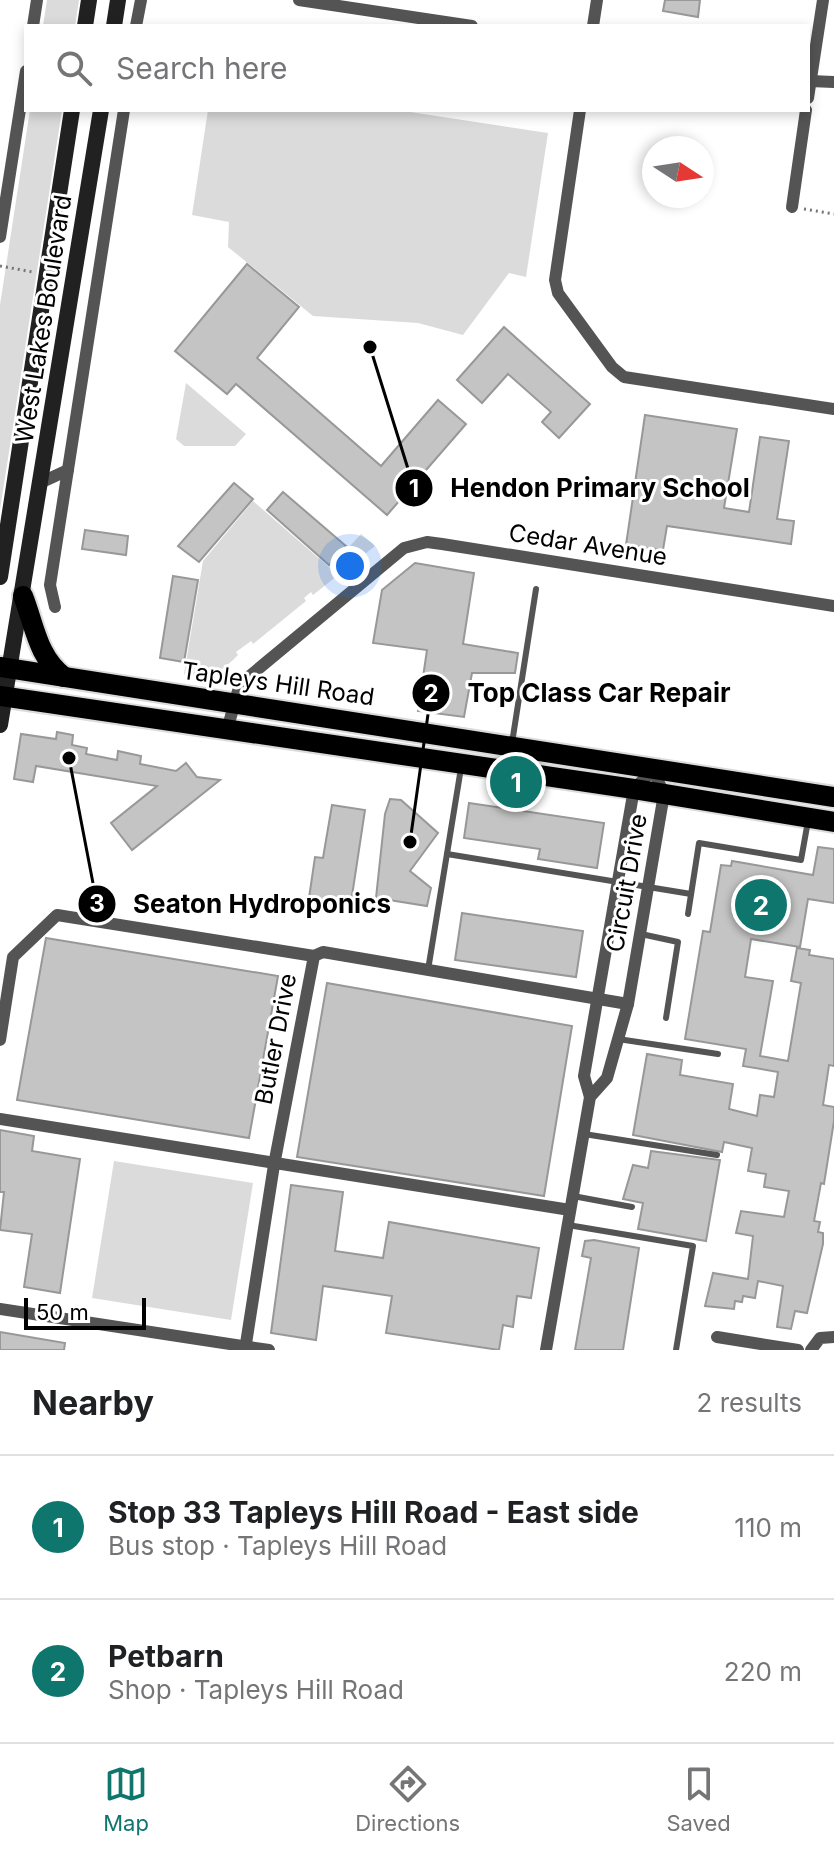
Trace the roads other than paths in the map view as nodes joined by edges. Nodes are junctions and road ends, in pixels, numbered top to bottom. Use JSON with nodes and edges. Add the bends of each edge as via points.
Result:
{"nodes":[{"id":1,"x":37,"y":0,"type":"edge"},
{"id":2,"x":89,"y":0,"type":"edge"},
{"id":3,"x":118,"y":0,"type":"edge"},
{"id":4,"x":141,"y":0,"type":"edge"},
{"id":5,"x":299,"y":0,"type":"edge"},
{"id":6,"x":597,"y":0,"type":"edge"},
{"id":7,"x":823,"y":0,"type":"edge"},
{"id":8,"x":33,"y":24,"type":"edge"},
{"id":9,"x":85,"y":24,"type":"edge"},
{"id":10,"x":114,"y":24,"type":"edge"},
{"id":11,"x":136,"y":24,"type":"edge"},
{"id":12,"x":459,"y":24,"type":"edge"},
{"id":13,"x":593,"y":24,"type":"edge"},
{"id":14,"x":810,"y":81,"type":"joint"},
{"id":15,"x":834,"y":82,"type":"edge"},
{"id":16,"x":24,"y":84,"type":"edge"},
{"id":17,"x":72,"y":112,"type":"edge"},
{"id":18,"x":101,"y":112,"type":"edge"},
{"id":19,"x":124,"y":112,"type":"edge"},
{"id":20,"x":580,"y":112,"type":"edge"},
{"id":21,"x":806,"y":112,"type":"edge"},
{"id":22,"x":792,"y":207,"type":"road end"},
{"id":23,"x":0,"y":237,"type":"edge"},
{"id":24,"x":834,"y":409,"type":"edge"},
{"id":25,"x":68,"y":470,"type":"junction"},
{"id":26,"x":42,"y":482,"type":"junction"},
{"id":27,"x":0,"y":577,"type":"edge"},
{"id":28,"x":536,"y":589,"type":"dead end"},
{"id":29,"x":23,"y":596,"type":"junction"},
{"id":30,"x":834,"y":606,"type":"edge"},
{"id":31,"x":55,"y":607,"type":"dead end"},
{"id":32,"x":6,"y":668,"type":"edge"},
{"id":33,"x":64,"y":677,"type":"junction"},
{"id":34,"x":3,"y":696,"type":"edge"},
{"id":35,"x":232,"y":703,"type":"junction"},
{"id":36,"x":0,"y":725,"type":"edge"},
{"id":37,"x":227,"y":730,"type":"junction"},
{"id":38,"x":511,"y":746,"type":"junction"},
{"id":39,"x":461,"y":764,"type":"junction"},
{"id":40,"x":653,"y":770,"type":"junction"},
{"id":41,"x":634,"y":789,"type":"junction"},
{"id":42,"x":664,"y":794,"type":"junction"},
{"id":43,"x":834,"y":797,"type":"edge"},
{"id":44,"x":808,"y":818,"type":"junction"},
{"id":45,"x":834,"y":822,"type":"edge"},
{"id":46,"x":447,"y":854,"type":"junction"},
{"id":47,"x":618,"y":882,"type":"junction"},
{"id":48,"x":649,"y":887,"type":"junction"},
{"id":49,"x":691,"y":894,"type":"junction"},
{"id":50,"x":688,"y":914,"type":"dead end"},
{"id":51,"x":641,"y":934,"type":"junction"},
{"id":52,"x":314,"y":956,"type":"junction"},
{"id":53,"x":428,"y":970,"type":"junction"},
{"id":54,"x":597,"y":1000,"type":"junction"},
{"id":55,"x":628,"y":1004,"type":"junction"},
{"id":56,"x":666,"y":1018,"type":"dead end"},
{"id":57,"x":618,"y":1039,"type":"junction"},
{"id":58,"x":0,"y":1040,"type":"edge"},
{"id":59,"x":718,"y":1054,"type":"dead end"},
{"id":60,"x":590,"y":1097,"type":"junction"},
{"id":61,"x":0,"y":1119,"type":"edge"},
{"id":62,"x":584,"y":1134,"type":"junction"},
{"id":63,"x":717,"y":1155,"type":"dead end"},
{"id":64,"x":274,"y":1165,"type":"junction"},
{"id":65,"x":573,"y":1196,"type":"junction"},
{"id":66,"x":632,"y":1207,"type":"dead end"},
{"id":67,"x":570,"y":1210,"type":"junction"},
{"id":68,"x":568,"y":1225,"type":"junction"},
{"id":69,"x":0,"y":1309,"type":"edge"},
{"id":70,"x":834,"y":1322,"type":"edge"},
{"id":71,"x":717,"y":1337,"type":"dead end"},
{"id":72,"x":833,"y":1337,"type":"edge"},
{"id":73,"x":245,"y":1348,"type":"edge"},
{"id":74,"x":269,"y":1350,"type":"edge"},
{"id":75,"x":546,"y":1350,"type":"edge"},
{"id":76,"x":676,"y":1350,"type":"edge"},
{"id":77,"x":798,"y":1350,"type":"edge"},
{"id":78,"x":811,"y":1350,"type":"edge"}],
"edges":[{"from":1,"to":8,"type":"street"},
{"from":2,"to":9,"type":"main road"},
{"from":3,"to":10,"type":"main road"},
{"from":4,"to":11,"type":"street"},
{"from":5,"to":12,"type":"street"},
{"from":6,"to":13,"type":"street"},
{"from":7,"to":14,"type":"street"},
{"from":14,"to":15,"type":"street"},
{"from":16,"to":23,"type":"street"},
{"from":17,"to":27,"type":"main road","name":"West Lakes Boulevard"},
{"from":18,"to":26,"type":"main road","name":"West Lakes Boulevard"},
{"from":19,"to":25,"type":"street"},
{"from":20,"to":24,"type":"street","via":[[555,280],[558,293],[612,367],[624,377]]},
{"from":21,"to":22,"type":"street"},
{"from":25,"to":26,"type":"street"},
{"from":25,"to":31,"type":"street","via":[[50,585]]},
{"from":26,"to":29,"type":"main road","name":"West Lakes Boulevard"},
{"from":28,"to":38,"type":"lane"},
{"from":29,"to":32,"type":"main road","name":"West Lakes Boulevard"},
{"from":29,"to":33,"type":"main road","via":[[39,649]]},
{"from":30,"to":35,"type":"street","name":"Cedar Avenue","via":[[442,544],[414,544],[240,684]]},
{"from":32,"to":33,"type":"main road","name":"Tapleys Hill Road"},
{"from":32,"to":34,"type":"main road","name":"West Lakes Boulevard"},
{"from":33,"to":35,"type":"main road","name":"Tapleys Hill Road"},
{"from":34,"to":36,"type":"main road","name":"West Lakes Boulevard"},
{"from":34,"to":37,"type":"main road"},
{"from":35,"to":37,"type":"street","name":"Cedar Avenue"},
{"from":35,"to":38,"type":"main road","name":"Tapleys Hill Road"},
{"from":37,"to":39,"type":"main road"},
{"from":38,"to":40,"type":"main road","name":"Tapleys Hill Road"},
{"from":39,"to":41,"type":"main road"},
{"from":39,"to":46,"type":"lane"},
{"from":40,"to":41,"type":"street","name":"Circuit Drive"},
{"from":40,"to":42,"type":"street","name":"Circuit Drive"},
{"from":40,"to":43,"type":"main road","name":"Tapleys Hill Road"},
{"from":41,"to":42,"type":"main road"},
{"from":41,"to":47,"type":"street","name":"Circuit Drive"},
{"from":42,"to":44,"type":"main road"},
{"from":42,"to":48,"type":"street","name":"Circuit Drive"},
{"from":44,"to":45,"type":"main road"},
{"from":44,"to":49,"type":"lane","via":[[801,860],[699,843]]},
{"from":46,"to":47,"type":"lane"},
{"from":46,"to":53,"type":"lane"},
{"from":47,"to":48,"type":"lane"},
{"from":47,"to":54,"type":"street","name":"Circuit Drive"},
{"from":48,"to":49,"type":"lane"},
{"from":48,"to":51,"type":"street","name":"Circuit Drive"},
{"from":49,"to":50,"type":"lane"},
{"from":51,"to":55,"type":"street","name":"Circuit Drive"},
{"from":51,"to":56,"type":"lane","via":[[678,942]]},
{"from":52,"to":53,"type":"street","name":"Butler Drive","via":[[323,952]]},
{"from":52,"to":58,"type":"street","via":[[57,915],[13,957]]},
{"from":52,"to":64,"type":"street","name":"Butler Drive"},
{"from":53,"to":54,"type":"street","name":"Butler Drive"},
{"from":54,"to":55,"type":"street","name":"Butler Drive"},
{"from":54,"to":60,"type":"street","name":"Circuit Drive","via":[[584,1076]]},
{"from":55,"to":57,"type":"street","name":"Circuit Drive"},
{"from":57,"to":59,"type":"lane"},
{"from":57,"to":60,"type":"street","name":"Circuit Drive","via":[[607,1078]]},
{"from":60,"to":62,"type":"street","name":"Circuit Drive"},
{"from":61,"to":64,"type":"street"},
{"from":62,"to":63,"type":"lane"},
{"from":62,"to":65,"type":"street","name":"Circuit Drive"},
{"from":64,"to":67,"type":"street"},
{"from":64,"to":73,"type":"street","name":"Butler Drive"},
{"from":65,"to":66,"type":"lane"},
{"from":65,"to":67,"type":"street","name":"Circuit Drive"},
{"from":67,"to":68,"type":"street","name":"Circuit Drive"},
{"from":68,"to":75,"type":"street","name":"Circuit Drive"},
{"from":68,"to":76,"type":"lane","via":[[693,1246]]},
{"from":69,"to":73,"type":"street"},
{"from":70,"to":72,"type":"street"},
{"from":71,"to":77,"type":"street"},
{"from":72,"to":78,"type":"street","via":[[820,1338]]},
{"from":73,"to":74,"type":"street"}]}
